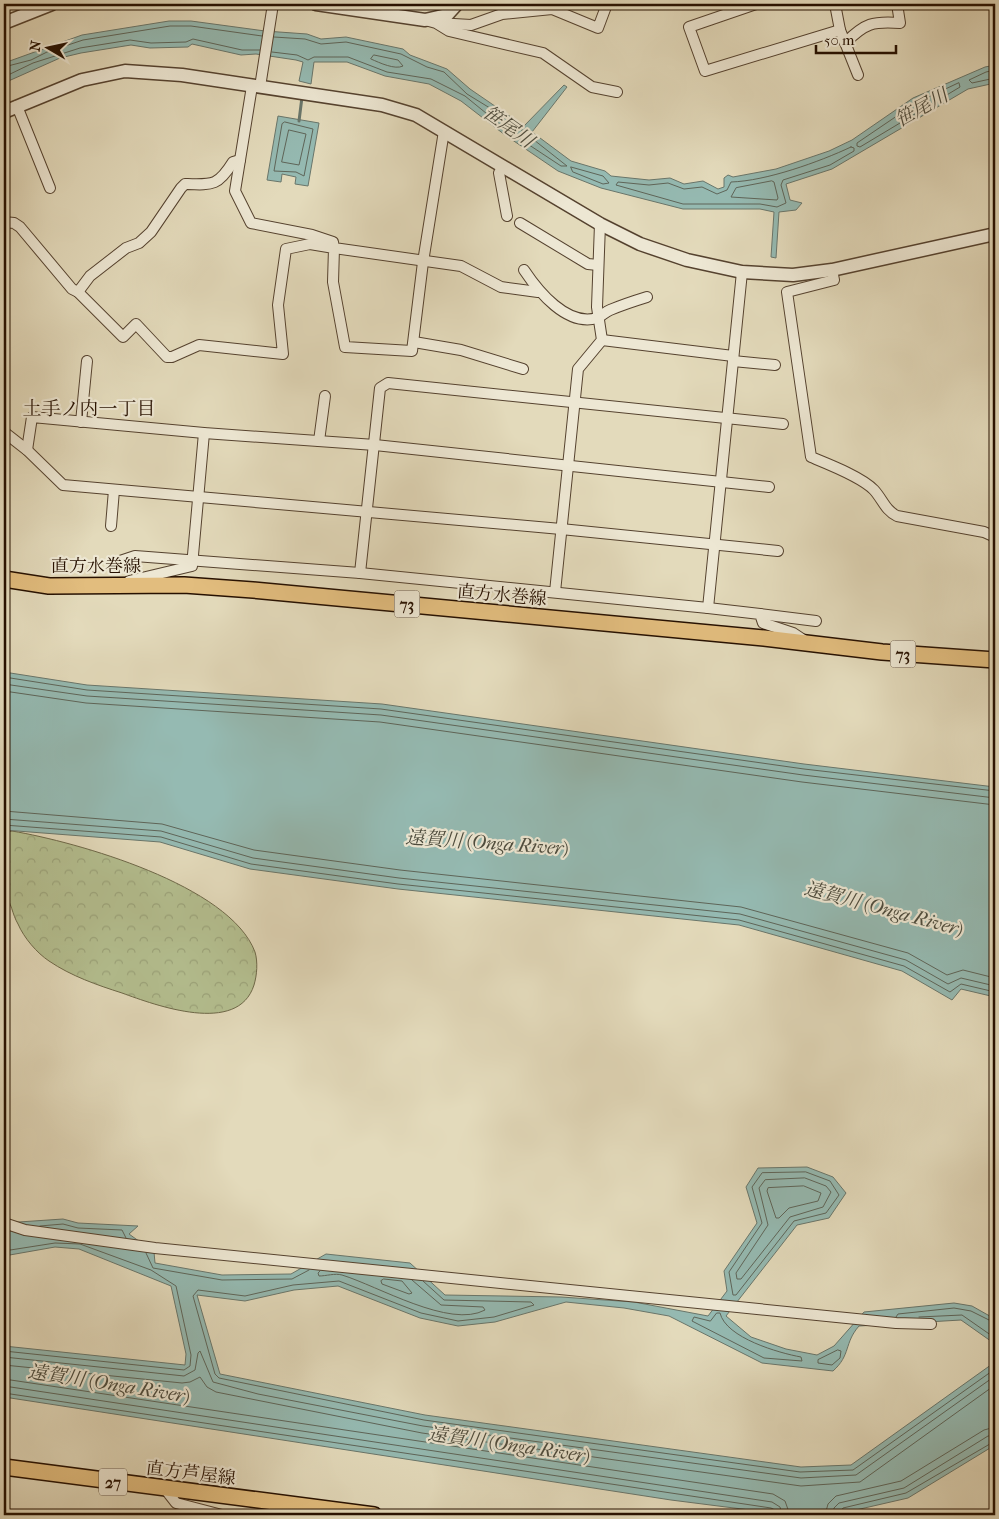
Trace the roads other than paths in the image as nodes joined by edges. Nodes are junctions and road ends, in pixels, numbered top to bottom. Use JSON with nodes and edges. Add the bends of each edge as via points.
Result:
{"nodes":[{"id":1,"x":52,"y":4,"type":"edge"},
{"id":2,"x":273,"y":4,"type":"edge"},
{"id":3,"x":316,"y":4,"type":"edge"},
{"id":4,"x":457,"y":4,"type":"edge"},
{"id":5,"x":607,"y":4,"type":"edge"},
{"id":6,"x":756,"y":4,"type":"edge"},
{"id":7,"x":835,"y":4,"type":"edge"},
{"id":8,"x":897,"y":4,"type":"edge"},
{"id":9,"x":358,"y":7,"type":"edge"},
{"id":10,"x":4,"y":22,"type":"edge"},
{"id":11,"x":430,"y":22,"type":"junction"},
{"id":12,"x":840,"y":30,"type":"junction"},
{"id":13,"x":845,"y":43,"type":"junction"},
{"id":14,"x":858,"y":75,"type":"dead end"},
{"id":15,"x":258,"y":82,"type":"junction"},
{"id":16,"x":617,"y":92,"type":"dead end"},
{"id":17,"x":16,"y":106,"type":"junction"},
{"id":18,"x":4,"y":112,"type":"edge"},
{"id":19,"x":444,"y":131,"type":"junction"},
{"id":20,"x":240,"y":160,"type":"junction"},
{"id":21,"x":503,"y":166,"type":"junction"},
{"id":22,"x":50,"y":188,"type":"dead end"},
{"id":23,"x":506,"y":216,"type":"dead end"},
{"id":24,"x":4,"y":222,"type":"edge"},
{"id":25,"x":520,"y":223,"type":"dead end"},
{"id":26,"x":600,"y":224,"type":"junction"},
{"id":27,"x":995,"y":234,"type":"edge"},
{"id":28,"x":334,"y":248,"type":"junction"},
{"id":29,"x":423,"y":262,"type":"junction"},
{"id":30,"x":598,"y":265,"type":"junction"},
{"id":31,"x":524,"y":270,"type":"dead end"},
{"id":32,"x":832,"y":270,"type":"junction"},
{"id":33,"x":742,"y":272,"type":"junction"},
{"id":34,"x":78,"y":292,"type":"junction"},
{"id":35,"x":538,"y":292,"type":"junction"},
{"id":36,"x":647,"y":297,"type":"dead end"},
{"id":37,"x":598,"y":317,"type":"junction"},
{"id":38,"x":602,"y":340,"type":"junction"},
{"id":39,"x":414,"y":342,"type":"junction"},
{"id":40,"x":733,"y":359,"type":"junction"},
{"id":41,"x":88,"y":361,"type":"dead end"},
{"id":42,"x":775,"y":365,"type":"dead end"},
{"id":43,"x":523,"y":369,"type":"dead end"},
{"id":44,"x":325,"y":396,"type":"dead end"},
{"id":45,"x":574,"y":404,"type":"junction"},
{"id":46,"x":727,"y":417,"type":"junction"},
{"id":47,"x":81,"y":422,"type":"junction"},
{"id":48,"x":783,"y":424,"type":"dead end"},
{"id":49,"x":4,"y":432,"type":"edge"},
{"id":50,"x":204,"y":433,"type":"junction"},
{"id":51,"x":319,"y":441,"type":"junction"},
{"id":52,"x":376,"y":445,"type":"junction"},
{"id":53,"x":27,"y":450,"type":"junction"},
{"id":54,"x":568,"y":466,"type":"junction"},
{"id":55,"x":721,"y":482,"type":"junction"},
{"id":56,"x":769,"y":487,"type":"dead end"},
{"id":57,"x":114,"y":490,"type":"junction"},
{"id":58,"x":198,"y":496,"type":"junction"},
{"id":59,"x":367,"y":511,"type":"junction"},
{"id":60,"x":111,"y":526,"type":"dead end"},
{"id":61,"x":561,"y":529,"type":"junction"},
{"id":62,"x":995,"y":537,"type":"edge"},
{"id":63,"x":714,"y":545,"type":"junction"},
{"id":64,"x":778,"y":551,"type":"dead end"},
{"id":65,"x":193,"y":560,"type":"junction"},
{"id":66,"x":120,"y":561,"type":"dead end"},
{"id":67,"x":360,"y":573,"type":"junction"},
{"id":68,"x":4,"y":579,"type":"edge"},
{"id":69,"x":106,"y":586,"type":"junction"},
{"id":70,"x":555,"y":592,"type":"junction"},
{"id":71,"x":708,"y":608,"type":"junction"},
{"id":72,"x":760,"y":614,"type":"junction"},
{"id":73,"x":816,"y":621,"type":"dead end"},
{"id":74,"x":810,"y":645,"type":"junction"},
{"id":75,"x":995,"y":660,"type":"edge"},
{"id":76,"x":4,"y":1223,"type":"edge"},
{"id":77,"x":931,"y":1324,"type":"dead end"},
{"id":78,"x":4,"y":1467,"type":"edge"},
{"id":79,"x":164,"y":1489,"type":"junction"},
{"id":80,"x":222,"y":1515,"type":"edge"},
{"id":81,"x":374,"y":1515,"type":"edge"}],
"edges":[{"from":1,"to":10,"type":"street"},
{"from":2,"to":15,"type":"street"},
{"from":3,"to":9,"type":"street"},
{"from":4,"to":11,"type":"street","via":[[447,15]]},
{"from":5,"to":11,"type":"street","via":[[598,28],[552,9],[502,14],[472,25]]},
{"from":6,"to":12,"type":"street","via":[[689,27],[705,70]]},
{"from":7,"to":12,"type":"street"},
{"from":8,"to":13,"type":"street","via":[[900,23],[877,21],[856,32]]},
{"from":9,"to":11,"type":"street"},
{"from":11,"to":16,"type":"street","via":[[449,31],[543,53],[592,87]]},
{"from":12,"to":13,"type":"street"},
{"from":13,"to":14,"type":"street"},
{"from":15,"to":17,"type":"street","via":[[124,71],[82,80]]},
{"from":15,"to":19,"type":"street","via":[[382,105],[416,115]]},
{"from":15,"to":20,"type":"street"},
{"from":17,"to":18,"type":"street"},
{"from":17,"to":22,"type":"street"},
{"from":19,"to":21,"type":"street"},
{"from":19,"to":29,"type":"street"},
{"from":20,"to":28,"type":"street","via":[[235,191],[251,223],[312,234],[333,242]]},
{"from":20,"to":34,"type":"street","via":[[233,162],[218,182],[185,184],[151,232],[90,276]]},
{"from":21,"to":23,"type":"street","via":[[499,173]]},
{"from":21,"to":26,"type":"street"},
{"from":24,"to":34,"type":"street","via":[[20,227]]},
{"from":25,"to":30,"type":"street","via":[[588,264]]},
{"from":26,"to":30,"type":"street"},
{"from":26,"to":33,"type":"street","via":[[640,244],[687,260]]},
{"from":27,"to":32,"type":"street"},
{"from":28,"to":29,"type":"street"},
{"from":28,"to":34,"type":"street","via":[[310,244],[286,250],[278,305],[283,354],[199,345],[167,357],[136,324],[123,337]]},
{"from":28,"to":39,"type":"street","via":[[332,282],[346,347],[412,351]]},
{"from":29,"to":35,"type":"street","via":[[461,266],[501,287]]},
{"from":29,"to":39,"type":"street"},
{"from":30,"to":37,"type":"street"},
{"from":31,"to":35,"type":"street"},
{"from":32,"to":33,"type":"street","via":[[793,275]]},
{"from":32,"to":62,"type":"street","via":[[834,280],[787,292],[811,457],[874,489],[888,511],[897,516],[984,532]]},
{"from":33,"to":40,"type":"street"},
{"from":35,"to":37,"type":"street","via":[[572,315],[585,319]]},
{"from":36,"to":37,"type":"street","via":[[607,310]]},
{"from":37,"to":38,"type":"street"},
{"from":38,"to":40,"type":"street"},
{"from":38,"to":45,"type":"street","via":[[578,369]]},
{"from":39,"to":43,"type":"street","via":[[461,350]]},
{"from":40,"to":42,"type":"street"},
{"from":40,"to":46,"type":"street"},
{"from":41,"to":47,"type":"street"},
{"from":44,"to":51,"type":"street"},
{"from":45,"to":46,"type":"street"},
{"from":45,"to":52,"type":"street","via":[[388,383],[380,388]]},
{"from":45,"to":54,"type":"street"},
{"from":46,"to":48,"type":"street"},
{"from":46,"to":55,"type":"street"},
{"from":47,"to":50,"type":"street"},
{"from":47,"to":53,"type":"street","via":[[32,417]]},
{"from":49,"to":53,"type":"street"},
{"from":50,"to":51,"type":"street"},
{"from":50,"to":58,"type":"street"},
{"from":51,"to":52,"type":"street"},
{"from":52,"to":54,"type":"street"},
{"from":52,"to":59,"type":"street"},
{"from":53,"to":57,"type":"street","via":[[63,485]]},
{"from":54,"to":55,"type":"street"},
{"from":54,"to":61,"type":"street"},
{"from":55,"to":56,"type":"street"},
{"from":55,"to":63,"type":"street"},
{"from":57,"to":58,"type":"street"},
{"from":57,"to":60,"type":"street"},
{"from":58,"to":59,"type":"street"},
{"from":58,"to":65,"type":"street"},
{"from":59,"to":61,"type":"street"},
{"from":59,"to":67,"type":"street"},
{"from":61,"to":63,"type":"street"},
{"from":61,"to":70,"type":"street"},
{"from":63,"to":64,"type":"street"},
{"from":63,"to":71,"type":"street"},
{"from":65,"to":66,"type":"street","via":[[135,556]]},
{"from":65,"to":67,"type":"street"},
{"from":65,"to":69,"type":"street","via":[[192,566]]},
{"from":67,"to":70,"type":"street"},
{"from":68,"to":69,"type":"main road","name":"直方水巻線","number":"73","via":[[49,586]]},
{"from":69,"to":74,"type":"main road","name":"直方水巻線","number":"73","via":[[184,585],[253,590]]},
{"from":70,"to":71,"type":"street"},
{"from":71,"to":72,"type":"street"},
{"from":72,"to":73,"type":"street"},
{"from":72,"to":74,"type":"street","via":[[763,623],[793,633]]},
{"from":74,"to":75,"type":"main road","name":"直方水巻線","number":"73"},
{"from":76,"to":77,"type":"street","via":[[25,1230],[155,1248]]},
{"from":78,"to":79,"type":"main road","name":"直方芦屋線","number":"27"},
{"from":79,"to":80,"type":"street","via":[[176,1503]]},
{"from":79,"to":81,"type":"main road","name":"直方芦屋線","number":"27"}]}
